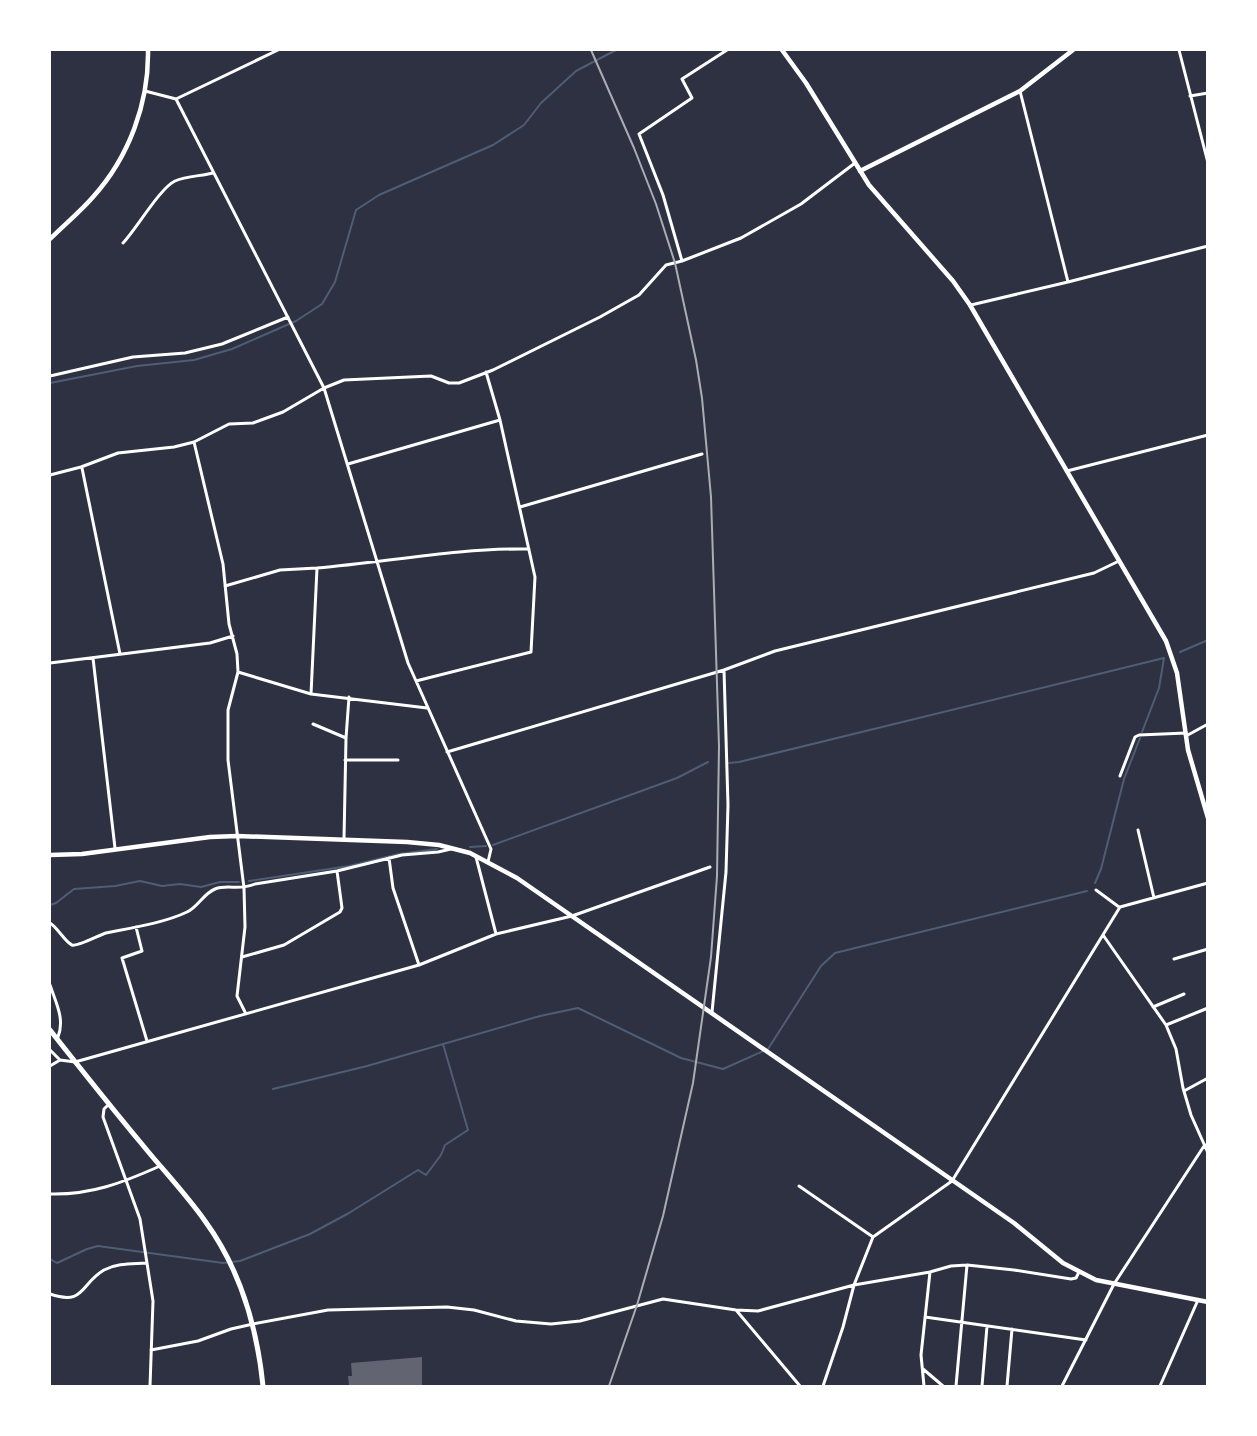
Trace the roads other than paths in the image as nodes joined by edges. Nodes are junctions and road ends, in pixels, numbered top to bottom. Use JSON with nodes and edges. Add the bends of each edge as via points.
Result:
{"nodes":[{"id":1,"x":148,"y":50,"type":"edge"},
{"id":2,"x":278,"y":50,"type":"edge"},
{"id":3,"x":727,"y":50,"type":"edge"},
{"id":4,"x":782,"y":50,"type":"edge"},
{"id":5,"x":1073,"y":50,"type":"edge"},
{"id":6,"x":1179,"y":50,"type":"edge"},
{"id":7,"x":1020,"y":91,"type":"junction"},
{"id":8,"x":145,"y":92,"type":"junction"},
{"id":9,"x":1208,"y":93,"type":"edge"},
{"id":10,"x":1190,"y":96,"type":"junction"},
{"id":11,"x":176,"y":99,"type":"junction"},
{"id":12,"x":855,"y":163,"type":"junction"},
{"id":13,"x":1208,"y":163,"type":"edge"},
{"id":14,"x":860,"y":171,"type":"junction"},
{"id":15,"x":213,"y":173,"type":"junction"},
{"id":16,"x":50,"y":238,"type":"edge"},
{"id":17,"x":123,"y":243,"type":"dead end"},
{"id":18,"x":1208,"y":246,"type":"edge"},
{"id":19,"x":682,"y":261,"type":"junction"},
{"id":20,"x":1068,"y":282,"type":"junction"},
{"id":21,"x":970,"y":305,"type":"junction"},
{"id":22,"x":288,"y":316,"type":"junction"},
{"id":23,"x":486,"y":372,"type":"junction"},
{"id":24,"x":50,"y":376,"type":"edge"},
{"id":25,"x":324,"y":388,"type":"junction"},
{"id":26,"x":500,"y":420,"type":"junction"},
{"id":27,"x":1208,"y":435,"type":"edge"},
{"id":28,"x":194,"y":442,"type":"junction"},
{"id":29,"x":702,"y":454,"type":"dead end"},
{"id":30,"x":348,"y":464,"type":"junction"},
{"id":31,"x":81,"y":467,"type":"junction"},
{"id":32,"x":1066,"y":471,"type":"junction"},
{"id":33,"x":50,"y":475,"type":"edge"},
{"id":34,"x":520,"y":507,"type":"junction"},
{"id":35,"x":529,"y":549,"type":"junction"},
{"id":36,"x":1119,"y":561,"type":"junction"},
{"id":37,"x":378,"y":562,"type":"junction"},
{"id":38,"x":316,"y":568,"type":"junction"},
{"id":39,"x":225,"y":586,"type":"junction"},
{"id":40,"x":233,"y":636,"type":"junction"},
{"id":41,"x":120,"y":654,"type":"junction"},
{"id":42,"x":93,"y":658,"type":"junction"},
{"id":43,"x":50,"y":663,"type":"edge"},
{"id":44,"x":724,"y":670,"type":"junction"},
{"id":45,"x":238,"y":672,"type":"junction"},
{"id":46,"x":416,"y":681,"type":"junction"},
{"id":47,"x":312,"y":694,"type":"junction"},
{"id":48,"x":349,"y":697,"type":"junction"},
{"id":49,"x":427,"y":708,"type":"junction"},
{"id":50,"x":313,"y":724,"type":"dead end"},
{"id":51,"x":1208,"y":724,"type":"edge"},
{"id":52,"x":1186,"y":734,"type":"junction"},
{"id":53,"x":346,"y":738,"type":"junction"},
{"id":54,"x":447,"y":752,"type":"junction"},
{"id":55,"x":345,"y":760,"type":"junction"},
{"id":56,"x":398,"y":760,"type":"dead end"},
{"id":57,"x":1120,"y":776,"type":"dead end"},
{"id":58,"x":1208,"y":818,"type":"edge"},
{"id":59,"x":1138,"y":830,"type":"dead end"},
{"id":60,"x":237,"y":836,"type":"junction"},
{"id":61,"x":344,"y":839,"type":"junction"},
{"id":62,"x":116,"y":848,"type":"junction"},
{"id":63,"x":453,"y":848,"type":"junction"},
{"id":64,"x":50,"y":855,"type":"edge"},
{"id":65,"x":476,"y":856,"type":"junction"},
{"id":66,"x":388,"y":858,"type":"junction"},
{"id":67,"x":488,"y":862,"type":"junction"},
{"id":68,"x":710,"y":867,"type":"dead end"},
{"id":69,"x":337,"y":871,"type":"junction"},
{"id":70,"x":1208,"y":883,"type":"edge"},
{"id":71,"x":244,"y":888,"type":"junction"},
{"id":72,"x":1096,"y":890,"type":"dead end"},
{"id":73,"x":1154,"y":898,"type":"junction"},
{"id":74,"x":1120,"y":907,"type":"junction"},
{"id":75,"x":572,"y":916,"type":"junction"},
{"id":76,"x":50,"y":923,"type":"edge"},
{"id":77,"x":136,"y":927,"type":"junction"},
{"id":78,"x":496,"y":934,"type":"junction"},
{"id":79,"x":1103,"y":935,"type":"junction"},
{"id":80,"x":1208,"y":949,"type":"edge"},
{"id":81,"x":242,"y":957,"type":"junction"},
{"id":82,"x":1174,"y":959,"type":"dead end"},
{"id":83,"x":419,"y":965,"type":"junction"},
{"id":84,"x":50,"y":985,"type":"edge"},
{"id":85,"x":1184,"y":994,"type":"dead end"},
{"id":86,"x":1153,"y":1007,"type":"junction"},
{"id":87,"x":1208,"y":1008,"type":"edge"},
{"id":88,"x":245,"y":1012,"type":"junction"},
{"id":89,"x":712,"y":1014,"type":"junction"},
{"id":90,"x":1166,"y":1025,"type":"junction"},
{"id":91,"x":50,"y":1030,"type":"edge"},
{"id":92,"x":57,"y":1039,"type":"junction"},
{"id":93,"x":147,"y":1041,"type":"junction"},
{"id":94,"x":50,"y":1050,"type":"edge"},
{"id":95,"x":60,"y":1060,"type":"junction"},
{"id":96,"x":75,"y":1062,"type":"junction"},
{"id":97,"x":50,"y":1066,"type":"edge"},
{"id":98,"x":1208,"y":1078,"type":"edge"},
{"id":99,"x":1184,"y":1091,"type":"junction"},
{"id":100,"x":109,"y":1104,"type":"junction"},
{"id":101,"x":1206,"y":1145,"type":"edge"},
{"id":102,"x":1208,"y":1153,"type":"edge"},
{"id":103,"x":160,"y":1166,"type":"junction"},
{"id":104,"x":128,"y":1181,"type":"junction"},
{"id":105,"x":952,"y":1181,"type":"junction"},
{"id":106,"x":799,"y":1186,"type":"dead end"},
{"id":107,"x":50,"y":1194,"type":"edge"},
{"id":108,"x":873,"y":1237,"type":"junction"},
{"id":109,"x":147,"y":1263,"type":"junction"},
{"id":110,"x":967,"y":1265,"type":"junction"},
{"id":111,"x":930,"y":1272,"type":"junction"},
{"id":112,"x":1079,"y":1272,"type":"junction"},
{"id":113,"x":1114,"y":1284,"type":"junction"},
{"id":114,"x":854,"y":1286,"type":"junction"},
{"id":115,"x":50,"y":1294,"type":"edge"},
{"id":116,"x":1198,"y":1300,"type":"junction"},
{"id":117,"x":1208,"y":1302,"type":"edge"},
{"id":118,"x":736,"y":1310,"type":"junction"},
{"id":119,"x":926,"y":1317,"type":"junction"},
{"id":120,"x":962,"y":1322,"type":"junction"},
{"id":121,"x":254,"y":1324,"type":"junction"},
{"id":122,"x":987,"y":1326,"type":"junction"},
{"id":123,"x":1012,"y":1329,"type":"junction"},
{"id":124,"x":1086,"y":1340,"type":"junction"},
{"id":125,"x":151,"y":1350,"type":"junction"},
{"id":126,"x":922,"y":1367,"type":"junction"},
{"id":127,"x":150,"y":1386,"type":"edge"},
{"id":128,"x":263,"y":1386,"type":"edge"},
{"id":129,"x":800,"y":1386,"type":"edge"},
{"id":130,"x":823,"y":1386,"type":"edge"},
{"id":131,"x":924,"y":1386,"type":"edge"},
{"id":132,"x":943,"y":1386,"type":"edge"},
{"id":133,"x":956,"y":1386,"type":"edge"},
{"id":134,"x":982,"y":1386,"type":"edge"},
{"id":135,"x":1007,"y":1386,"type":"edge"},
{"id":136,"x":1062,"y":1386,"type":"edge"},
{"id":137,"x":1160,"y":1386,"type":"edge"}],
"edges":[{"from":1,"to":8,"type":"street"},
{"from":2,"to":11,"type":"street"},
{"from":3,"to":19,"type":"street","via":[[682,79],[692,98],[639,134],[663,195]]},
{"from":4,"to":12,"type":"street"},
{"from":5,"to":7,"type":"street"},
{"from":6,"to":10,"type":"street"},
{"from":7,"to":14,"type":"street"},
{"from":7,"to":20,"type":"street"},
{"from":8,"to":11,"type":"street"},
{"from":8,"to":16,"type":"street","via":[[120,160],[93,197]]},
{"from":9,"to":10,"type":"street"},
{"from":10,"to":13,"type":"street"},
{"from":11,"to":15,"type":"street"},
{"from":12,"to":14,"type":"street"},
{"from":12,"to":19,"type":"street","via":[[801,204],[741,238]]},
{"from":14,"to":21,"type":"street"},
{"from":15,"to":17,"type":"street","via":[[175,181],[159,195]]},
{"from":15,"to":22,"type":"street"},
{"from":18,"to":20,"type":"street"},
{"from":19,"to":23,"type":"street","via":[[666,265],[639,295]]},
{"from":20,"to":21,"type":"street"},
{"from":21,"to":32,"type":"street"},
{"from":22,"to":24,"type":"street","via":[[213,346],[185,353],[133,357]]},
{"from":22,"to":25,"type":"street"},
{"from":23,"to":25,"type":"street","via":[[459,383],[431,376],[382,377],[344,380]]},
{"from":23,"to":26,"type":"street"},
{"from":25,"to":28,"type":"street","via":[[283,412],[253,423],[229,424]]},
{"from":25,"to":30,"type":"street"},
{"from":26,"to":30,"type":"street"},
{"from":26,"to":34,"type":"street"},
{"from":27,"to":32,"type":"street"},
{"from":28,"to":31,"type":"street","via":[[118,453]]},
{"from":28,"to":39,"type":"street"},
{"from":29,"to":34,"type":"street"},
{"from":30,"to":37,"type":"street"},
{"from":31,"to":33,"type":"street"},
{"from":31,"to":41,"type":"street"},
{"from":32,"to":36,"type":"street"},
{"from":34,"to":35,"type":"street"},
{"from":35,"to":37,"type":"street"},
{"from":35,"to":46,"type":"street","via":[[535,577],[531,652]]},
{"from":36,"to":44,"type":"street","via":[[1094,573],[775,651]]},
{"from":36,"to":52,"type":"street","via":[[1166,640],[1181,693]]},
{"from":37,"to":38,"type":"street"},
{"from":37,"to":46,"type":"street"},
{"from":38,"to":39,"type":"street","via":[[280,570]]},
{"from":38,"to":47,"type":"street"},
{"from":39,"to":40,"type":"street"},
{"from":40,"to":41,"type":"street","via":[[210,643]]},
{"from":40,"to":45,"type":"street"},
{"from":41,"to":42,"type":"street"},
{"from":42,"to":43,"type":"street"},
{"from":42,"to":62,"type":"street"},
{"from":44,"to":54,"type":"street"},
{"from":44,"to":89,"type":"street","via":[[728,816]]},
{"from":45,"to":47,"type":"street"},
{"from":45,"to":60,"type":"street","via":[[228,710],[228,760]]},
{"from":46,"to":49,"type":"street"},
{"from":47,"to":48,"type":"street"},
{"from":48,"to":49,"type":"street"},
{"from":48,"to":53,"type":"street"},
{"from":49,"to":54,"type":"street"},
{"from":50,"to":53,"type":"street"},
{"from":51,"to":52,"type":"street"},
{"from":52,"to":57,"type":"street","via":[[1135,737]]},
{"from":52,"to":58,"type":"street"},
{"from":53,"to":55,"type":"street"},
{"from":54,"to":67,"type":"street","via":[[490,849]]},
{"from":55,"to":56,"type":"street"},
{"from":55,"to":61,"type":"street"},
{"from":59,"to":73,"type":"street"},
{"from":60,"to":61,"type":"street"},
{"from":60,"to":62,"type":"street"},
{"from":60,"to":71,"type":"street"},
{"from":61,"to":63,"type":"street"},
{"from":62,"to":64,"type":"street"},
{"from":63,"to":65,"type":"street"},
{"from":63,"to":66,"type":"street"},
{"from":65,"to":67,"type":"street"},
{"from":65,"to":78,"type":"street"},
{"from":66,"to":69,"type":"street"},
{"from":66,"to":83,"type":"street","via":[[393,888]]},
{"from":67,"to":75,"type":"street"},
{"from":68,"to":75,"type":"street"},
{"from":69,"to":71,"type":"street"},
{"from":69,"to":81,"type":"street","via":[[340,912],[284,945]]},
{"from":70,"to":73,"type":"street"},
{"from":71,"to":77,"type":"street","via":[[218,888],[206,894],[189,912]]},
{"from":71,"to":81,"type":"street"},
{"from":72,"to":74,"type":"street"},
{"from":73,"to":74,"type":"street"},
{"from":74,"to":79,"type":"street"},
{"from":75,"to":78,"type":"street"},
{"from":75,"to":89,"type":"street"},
{"from":76,"to":77,"type":"street","via":[[76,946],[103,934]]},
{"from":77,"to":93,"type":"street","via":[[142,951],[122,958]]},
{"from":78,"to":83,"type":"street"},
{"from":79,"to":86,"type":"street"},
{"from":79,"to":105,"type":"street"},
{"from":80,"to":82,"type":"street"},
{"from":81,"to":88,"type":"street","via":[[237,996]]},
{"from":83,"to":88,"type":"street"},
{"from":84,"to":92,"type":"street","via":[[62,1028]]},
{"from":85,"to":86,"type":"street"},
{"from":86,"to":90,"type":"street"},
{"from":87,"to":90,"type":"street"},
{"from":88,"to":93,"type":"street"},
{"from":89,"to":105,"type":"street"},
{"from":90,"to":99,"type":"street","via":[[1176,1049]]},
{"from":91,"to":92,"type":"highway"},
{"from":92,"to":96,"type":"highway"},
{"from":93,"to":96,"type":"street"},
{"from":94,"to":95,"type":"street"},
{"from":95,"to":96,"type":"street"},
{"from":95,"to":97,"type":"street"},
{"from":96,"to":100,"type":"highway"},
{"from":98,"to":99,"type":"street"},
{"from":99,"to":101,"type":"street"},
{"from":100,"to":103,"type":"highway"},
{"from":100,"to":104,"type":"street","via":[[103,1117]]},
{"from":101,"to":102,"type":"street"},
{"from":101,"to":113,"type":"street"},
{"from":103,"to":104,"type":"street"},
{"from":103,"to":121,"type":"highway","via":[[218,1240]]},
{"from":104,"to":107,"type":"street","via":[[73,1194]]},
{"from":104,"to":109,"type":"street","via":[[140,1219]]},
{"from":105,"to":108,"type":"street"},
{"from":105,"to":112,"type":"street"},
{"from":106,"to":108,"type":"street"},
{"from":108,"to":114,"type":"street"},
{"from":109,"to":115,"type":"street","via":[[112,1267],[97,1275],[73,1298]]},
{"from":109,"to":125,"type":"street","via":[[153,1301]]},
{"from":110,"to":111,"type":"street"},
{"from":110,"to":112,"type":"street","via":[[1071,1279]]},
{"from":110,"to":120,"type":"street"},
{"from":111,"to":114,"type":"street"},
{"from":111,"to":119,"type":"street"},
{"from":112,"to":113,"type":"street"},
{"from":113,"to":116,"type":"street"},
{"from":113,"to":124,"type":"street"},
{"from":114,"to":118,"type":"street","via":[[758,1311]]},
{"from":114,"to":130,"type":"street"},
{"from":116,"to":117,"type":"street"},
{"from":116,"to":137,"type":"street"},
{"from":118,"to":121,"type":"street","via":[[663,1299],[580,1321],[551,1324],[447,1307],[328,1310]]},
{"from":118,"to":129,"type":"street"},
{"from":119,"to":120,"type":"street"},
{"from":119,"to":126,"type":"street"},
{"from":120,"to":122,"type":"street"},
{"from":120,"to":133,"type":"street"},
{"from":121,"to":125,"type":"street"},
{"from":121,"to":128,"type":"highway"},
{"from":122,"to":123,"type":"street"},
{"from":122,"to":134,"type":"street"},
{"from":123,"to":124,"type":"street"},
{"from":123,"to":135,"type":"street"},
{"from":124,"to":136,"type":"street"},
{"from":125,"to":127,"type":"street"},
{"from":126,"to":131,"type":"street"},
{"from":126,"to":132,"type":"street"}]}
